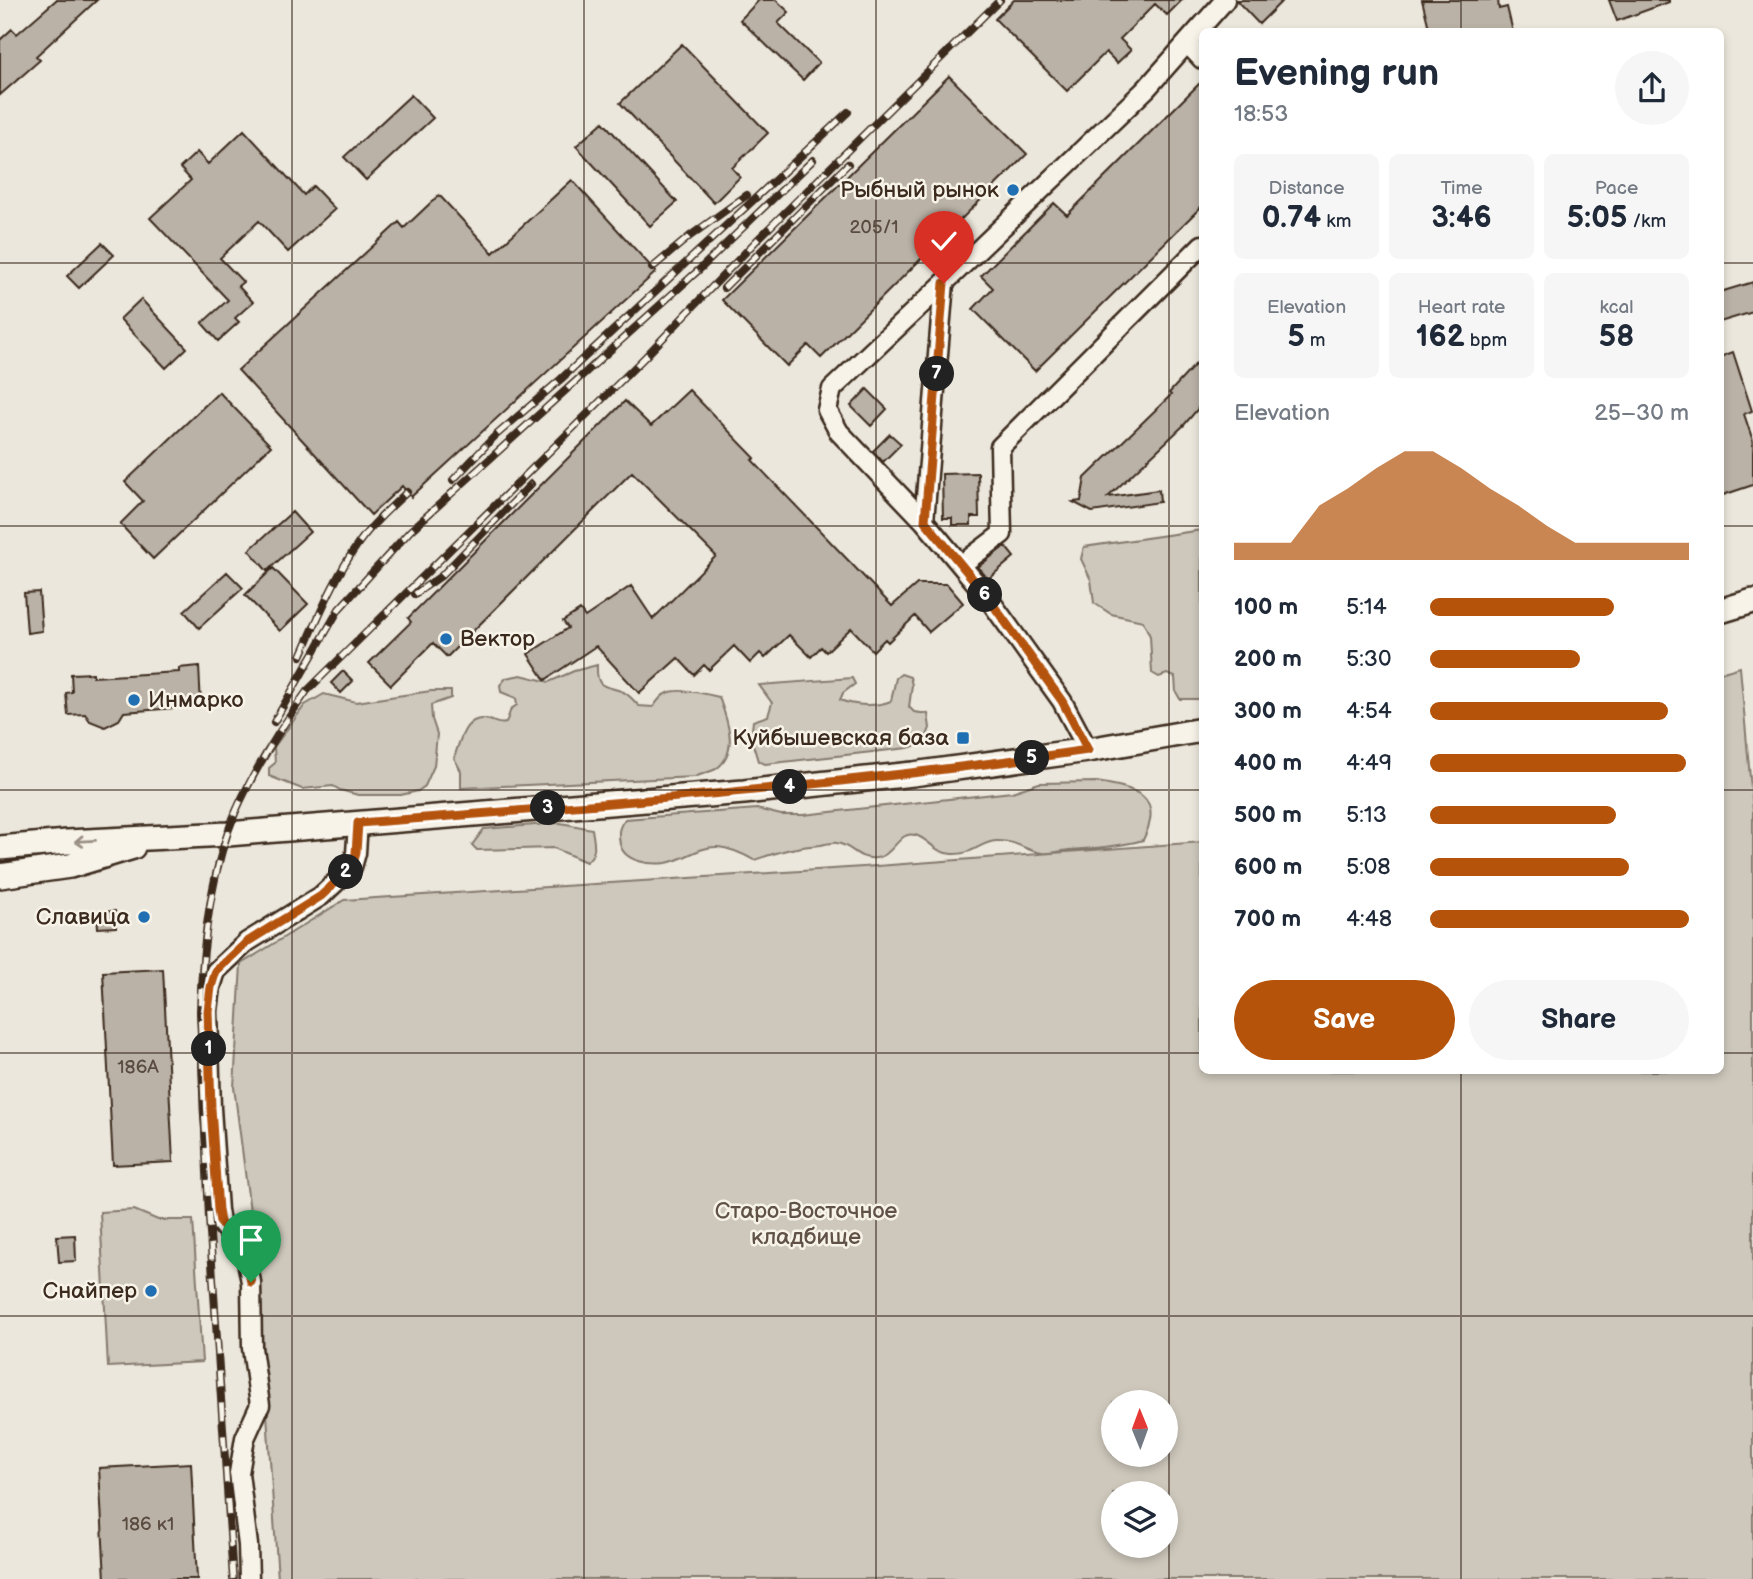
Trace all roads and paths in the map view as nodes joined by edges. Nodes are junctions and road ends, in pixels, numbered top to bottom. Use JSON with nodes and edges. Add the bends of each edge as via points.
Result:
{"nodes":[{"id":1,"x":1225,"y":0,"type":"edge"},
{"id":2,"x":1200,"y":28,"type":"edge"},
{"id":3,"x":1199,"y":29,"type":"edge"},
{"id":4,"x":1187,"y":43,"type":"junction"},
{"id":5,"x":1199,"y":56,"type":"edge"},
{"id":6,"x":1199,"y":248,"type":"edge"},
{"id":7,"x":944,"y":283,"type":"junction"},
{"id":8,"x":925,"y":521,"type":"junction"},
{"id":9,"x":961,"y":565,"type":"junction"},
{"id":10,"x":1753,"y":601,"type":"edge"},
{"id":11,"x":1724,"y":610,"type":"edge"},
{"id":12,"x":1199,"y":731,"type":"edge"},
{"id":13,"x":1088,"y":750,"type":"junction"},
{"id":14,"x":358,"y":823,"type":"junction"},
{"id":15,"x":178,"y":836,"type":"junction"},
{"id":16,"x":0,"y":848,"type":"edge"},
{"id":17,"x":0,"y":876,"type":"edge"},
{"id":18,"x":249,"y":1579,"type":"edge"}],
"edges":[{"from":1,"to":2,"type":"street"},
{"from":3,"to":4,"type":"street"},
{"from":4,"to":5,"type":"street"},
{"from":4,"to":7,"type":"street","via":[[1146,89]]},
{"from":6,"to":9,"type":"street","via":[[1000,447],[1002,534]]},
{"from":7,"to":8,"type":"street"},
{"from":7,"to":8,"type":"street","via":[[832,389],[827,410],[839,432]]},
{"from":8,"to":9,"type":"street"},
{"from":9,"to":13,"type":"street","via":[[1062,701]]},
{"from":10,"to":11,"type":"main road"},
{"from":12,"to":13,"type":"main road"},
{"from":13,"to":14,"type":"main road","via":[[744,792]]},
{"from":14,"to":15,"type":"main road"},
{"from":14,"to":18,"type":"street","via":[[352,867],[321,896],[228,958],[216,971],[211,987],[211,1108],[218,1210],[220,1222],[240,1246],[250,1268],[252,1348],[260,1394],[239,1473]]},
{"from":15,"to":16,"type":"main road","one_way":true},
{"from":15,"to":17,"type":"main road","via":[[70,866]]}]}
